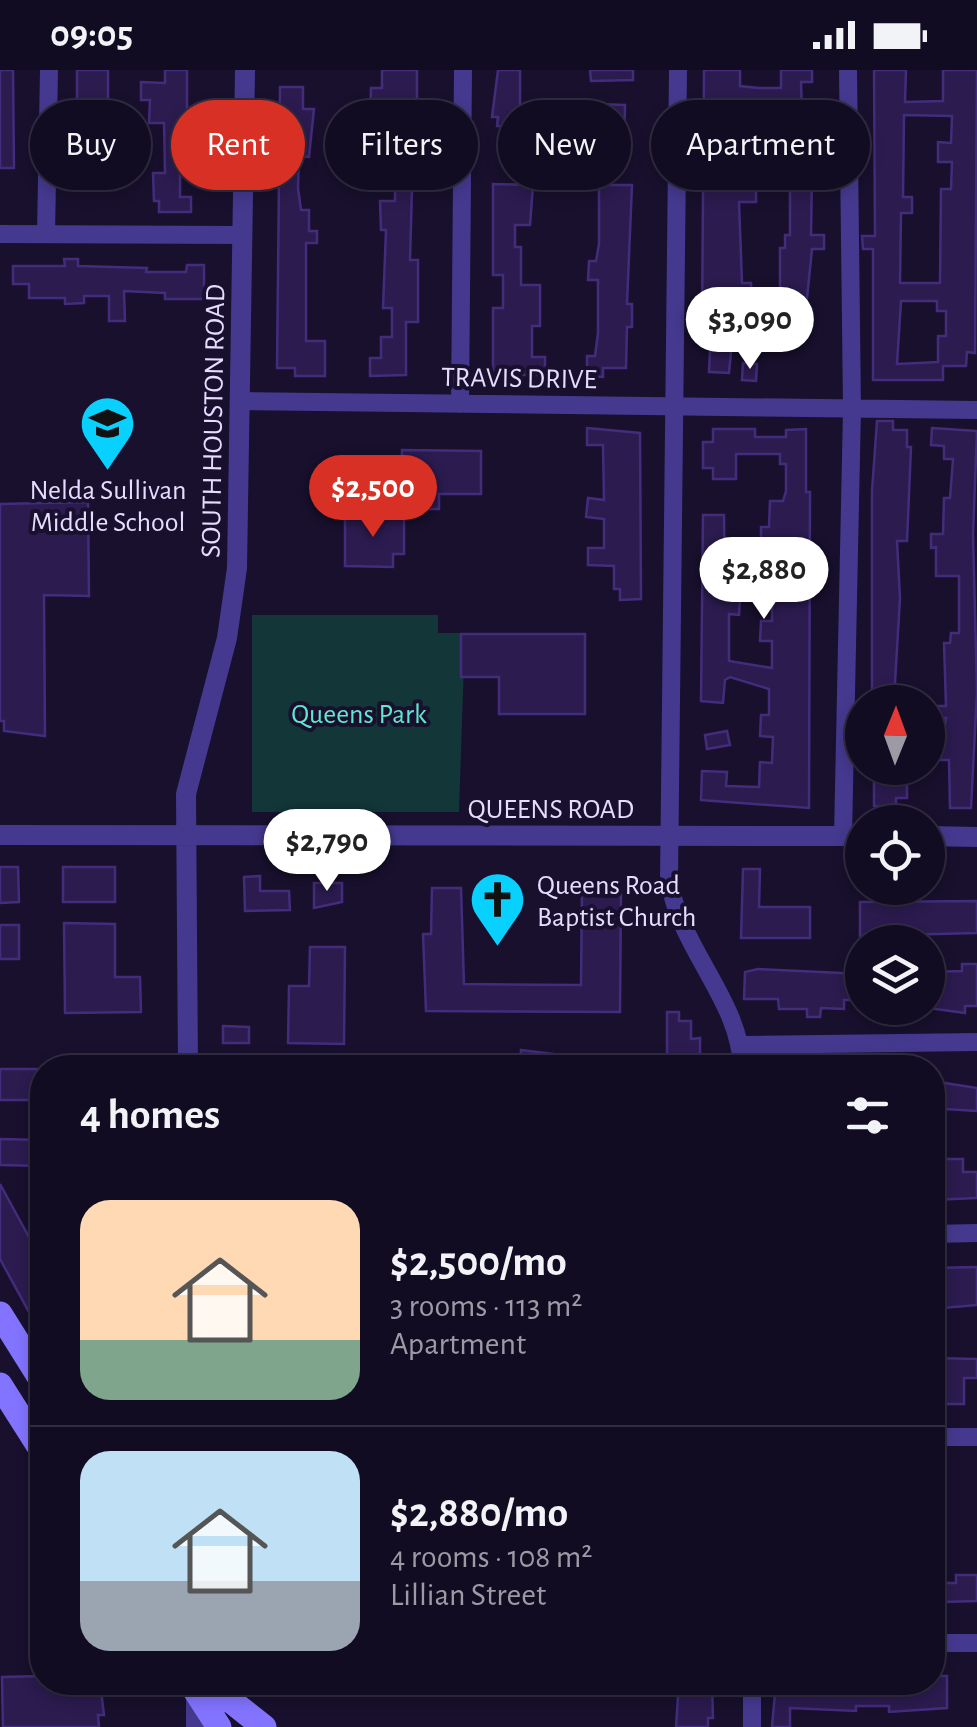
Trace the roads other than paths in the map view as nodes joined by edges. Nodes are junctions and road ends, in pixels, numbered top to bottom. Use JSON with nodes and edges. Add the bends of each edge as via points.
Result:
{"nodes":[{"id":1,"x":49,"y":70,"type":"edge"},
{"id":2,"x":245,"y":70,"type":"edge"},
{"id":3,"x":464,"y":70,"type":"edge"},
{"id":4,"x":678,"y":70,"type":"edge"},
{"id":5,"x":848,"y":70,"type":"edge"},
{"id":6,"x":0,"y":234,"type":"edge"},
{"id":7,"x":46,"y":234,"type":"junction"},
{"id":8,"x":243,"y":234,"type":"junction"},
{"id":9,"x":240,"y":401,"type":"junction"},
{"id":10,"x":460,"y":404,"type":"junction"},
{"id":11,"x":676,"y":407,"type":"junction"},
{"id":12,"x":852,"y":409,"type":"junction"},
{"id":13,"x":977,"y":410,"type":"edge"},
{"id":14,"x":853,"y":805,"type":"edge"},
{"id":15,"x":0,"y":835,"type":"edge"},
{"id":16,"x":184,"y":836,"type":"junction"},
{"id":17,"x":666,"y":836,"type":"junction"},
{"id":18,"x":845,"y":836,"type":"edge"},
{"id":19,"x":945,"y":836,"type":"edge"},
{"id":20,"x":977,"y":837,"type":"edge"},
{"id":21,"x":977,"y":1042,"type":"edge"},
{"id":22,"x":742,"y":1045,"type":"junction"},
{"id":23,"x":188,"y":1055,"type":"edge"},
{"id":24,"x":742,"y":1055,"type":"edge"},
{"id":25,"x":945,"y":1234,"type":"edge"},
{"id":26,"x":977,"y":1234,"type":"edge"},
{"id":27,"x":0,"y":1314,"type":"edge"},
{"id":28,"x":30,"y":1362,"type":"edge"},
{"id":29,"x":0,"y":1385,"type":"edge"},
{"id":30,"x":30,"y":1426,"type":"edge"},
{"id":31,"x":945,"y":1437,"type":"edge"},
{"id":32,"x":977,"y":1437,"type":"edge"},
{"id":33,"x":945,"y":1643,"type":"edge"},
{"id":34,"x":977,"y":1643,"type":"edge"},
{"id":35,"x":194,"y":1695,"type":"edge"},
{"id":36,"x":200,"y":1695,"type":"edge"},
{"id":37,"x":217,"y":1695,"type":"edge"},
{"id":38,"x":246,"y":1695,"type":"edge"},
{"id":39,"x":752,"y":1695,"type":"edge"},
{"id":40,"x":196,"y":1727,"type":"edge"},
{"id":41,"x":219,"y":1727,"type":"edge"},
{"id":42,"x":265,"y":1727,"type":"edge"},
{"id":43,"x":752,"y":1727,"type":"edge"}],
"edges":[{"from":1,"to":7,"type":"street"},
{"from":2,"to":8,"type":"street","name":"SOUTH HOUSTON ROAD"},
{"from":3,"to":10,"type":"street"},
{"from":4,"to":11,"type":"street"},
{"from":5,"to":12,"type":"street"},
{"from":6,"to":7,"type":"street"},
{"from":7,"to":8,"type":"street"},
{"from":8,"to":9,"type":"street","name":"SOUTH HOUSTON ROAD"},
{"from":9,"to":10,"type":"street","name":"TRAVIS DRIVE"},
{"from":9,"to":16,"type":"street","name":"SOUTH HOUSTON ROAD","via":[[234,604],[186,794]]},
{"from":10,"to":11,"type":"street","name":"TRAVIS DRIVE"},
{"from":11,"to":12,"type":"street","name":"TRAVIS DRIVE"},
{"from":11,"to":17,"type":"street"},
{"from":12,"to":13,"type":"street","name":"TRAVIS DRIVE"},
{"from":12,"to":14,"type":"street"},
{"from":15,"to":16,"type":"street","name":"QUEENS ROAD"},
{"from":16,"to":17,"type":"street","name":"QUEENS ROAD"},
{"from":16,"to":23,"type":"street","name":"SOUTH HOUSTON ROAD"},
{"from":17,"to":18,"type":"street","name":"QUEENS ROAD"},
{"from":17,"to":22,"type":"street","via":[[675,912],[734,1018]]},
{"from":19,"to":20,"type":"street"},
{"from":21,"to":22,"type":"street"},
{"from":22,"to":24,"type":"street"},
{"from":25,"to":26,"type":"street"},
{"from":27,"to":28,"type":"main road"},
{"from":29,"to":30,"type":"main road"},
{"from":31,"to":32,"type":"street"},
{"from":33,"to":34,"type":"street"},
{"from":35,"to":40,"type":"street"},
{"from":36,"to":41,"type":"main road"},
{"from":37,"to":42,"type":"main road"},
{"from":38,"to":42,"type":"main road"},
{"from":39,"to":43,"type":"street"}]}
